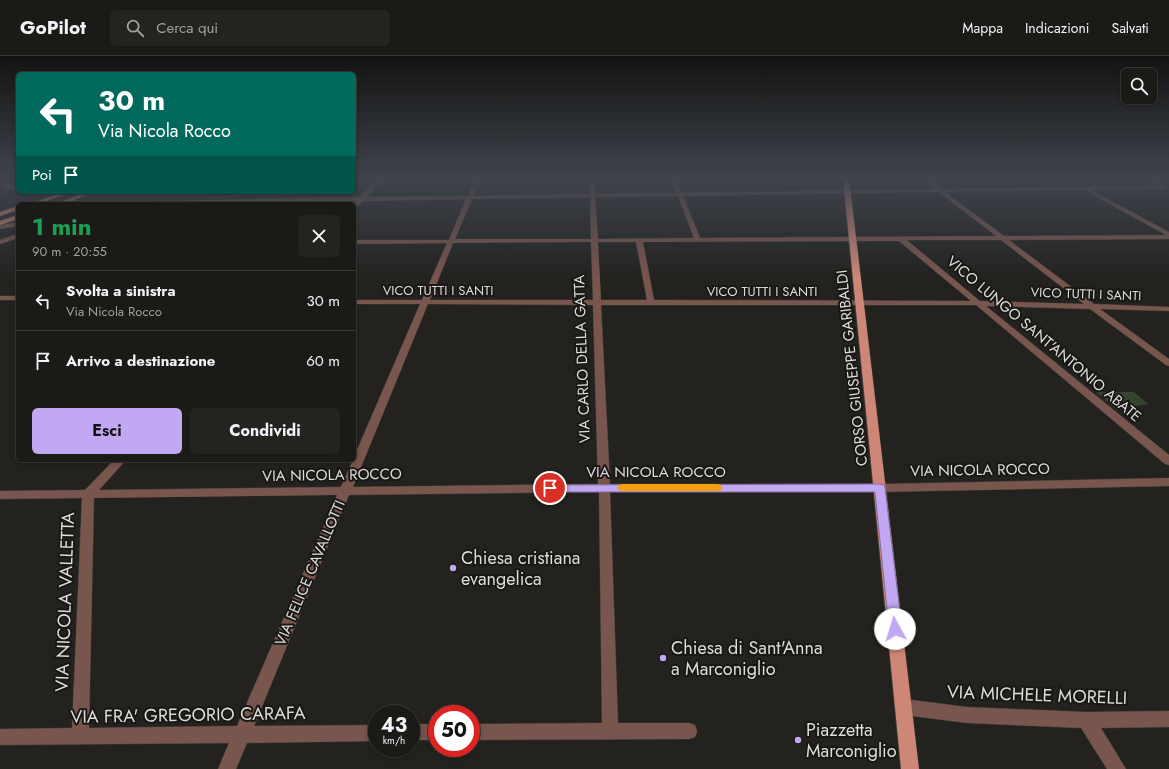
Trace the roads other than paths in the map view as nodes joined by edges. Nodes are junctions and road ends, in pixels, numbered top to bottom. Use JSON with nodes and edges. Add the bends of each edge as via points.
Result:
{"nodes":[{"id":1,"x":464,"y":211,"type":"edge"},
{"id":2,"x":594,"y":211,"type":"edge"},
{"id":3,"x":686,"y":211,"type":"edge"},
{"id":4,"x":850,"y":211,"type":"edge"},
{"id":5,"x":968,"y":211,"type":"edge"},
{"id":6,"x":1127,"y":211,"type":"edge"},
{"id":7,"x":16,"y":218,"type":"edge"},
{"id":8,"x":0,"y":223,"type":"edge"},
{"id":9,"x":16,"y":224,"type":"edge"},
{"id":10,"x":0,"y":227,"type":"edge"},
{"id":11,"x":1169,"y":234,"type":"edge"},
{"id":12,"x":16,"y":237,"type":"edge"},
{"id":13,"x":1169,"y":237,"type":"edge"},
{"id":14,"x":900,"y":238,"type":"junction"},
{"id":15,"x":1002,"y":238,"type":"junction"},
{"id":16,"x":853,"y":239,"type":"junction"},
{"id":17,"x":640,"y":240,"type":"junction"},
{"id":18,"x":698,"y":240,"type":"junction"},
{"id":19,"x":451,"y":241,"type":"junction"},
{"id":20,"x":595,"y":241,"type":"junction"},
{"id":21,"x":0,"y":242,"type":"edge"},
{"id":22,"x":356,"y":242,"type":"edge"},
{"id":23,"x":0,"y":298,"type":"edge"},
{"id":24,"x":16,"y":298,"type":"edge"},
{"id":25,"x":356,"y":302,"type":"edge"},
{"id":26,"x":425,"y":302,"type":"junction"},
{"id":27,"x":597,"y":302,"type":"junction"},
{"id":28,"x":651,"y":303,"type":"junction"},
{"id":29,"x":860,"y":303,"type":"junction"},
{"id":30,"x":979,"y":303,"type":"junction"},
{"id":31,"x":1091,"y":306,"type":"junction"},
{"id":32,"x":1169,"y":309,"type":"edge"},
{"id":33,"x":1169,"y":363,"type":"edge"},
{"id":34,"x":1169,"y":461,"type":"edge"},
{"id":35,"x":118,"y":462,"type":"edge"},
{"id":36,"x":1169,"y":482,"type":"edge"},
{"id":37,"x":604,"y":488,"type":"junction"},
{"id":38,"x":880,"y":488,"type":"junction"},
{"id":39,"x":345,"y":491,"type":"junction"},
{"id":40,"x":88,"y":494,"type":"junction"},
{"id":41,"x":0,"y":495,"type":"edge"},
{"id":42,"x":904,"y":707,"type":"junction"},
{"id":43,"x":1169,"y":719,"type":"edge"},
{"id":44,"x":1086,"y":720,"type":"junction"},
{"id":45,"x":610,"y":730,"type":"junction"},
{"id":46,"x":689,"y":731,"type":"dead end"},
{"id":47,"x":480,"y":732,"type":"edge"},
{"id":48,"x":368,"y":733,"type":"edge"},
{"id":49,"x":242,"y":734,"type":"junction"},
{"id":50,"x":80,"y":736,"type":"junction"},
{"id":51,"x":0,"y":737,"type":"edge"},
{"id":52,"x":227,"y":769,"type":"edge"},
{"id":53,"x":910,"y":769,"type":"edge"},
{"id":54,"x":1117,"y":769,"type":"edge"}],
"edges":[{"from":1,"to":19,"type":"street","name":"VIA FELICE CAVALLOTTI"},
{"from":2,"to":20,"type":"street","name":"VIA CARLO DELLA GATTA"},
{"from":3,"to":18,"type":"street"},
{"from":4,"to":16,"type":"main road","name":"CORSO GIUSEPPE GARIBALDI"},
{"from":5,"to":15,"type":"street"},
{"from":6,"to":11,"type":"street"},
{"from":7,"to":8,"type":"main road"},
{"from":9,"to":10,"type":"street"},
{"from":12,"to":21,"type":"street"},
{"from":13,"to":15,"type":"street"},
{"from":14,"to":15,"type":"street"},
{"from":14,"to":16,"type":"street"},
{"from":14,"to":30,"type":"street","name":"VICO LUNGO SANT'ANTONIO ABATE"},
{"from":15,"to":31,"type":"street"},
{"from":16,"to":18,"type":"street"},
{"from":16,"to":29,"type":"main road","name":"CORSO GIUSEPPE GARIBALDI"},
{"from":17,"to":18,"type":"street"},
{"from":17,"to":20,"type":"street"},
{"from":17,"to":28,"type":"street"},
{"from":19,"to":20,"type":"street"},
{"from":19,"to":22,"type":"street"},
{"from":19,"to":26,"type":"street","name":"VIA FELICE CAVALLOTTI"},
{"from":20,"to":27,"type":"street","name":"VIA CARLO DELLA GATTA"},
{"from":23,"to":24,"type":"street"},
{"from":25,"to":26,"type":"street","name":"VICO TUTTI I SANTI"},
{"from":26,"to":27,"type":"street","name":"VICO TUTTI I SANTI"},
{"from":26,"to":39,"type":"street","name":"VIA FELICE CAVALLOTTI"},
{"from":27,"to":28,"type":"street","name":"VICO TUTTI I SANTI"},
{"from":27,"to":37,"type":"street","name":"VIA CARLO DELLA GATTA"},
{"from":28,"to":29,"type":"street","name":"VICO TUTTI I SANTI"},
{"from":29,"to":30,"type":"street","name":"VICO TUTTI I SANTI"},
{"from":29,"to":38,"type":"main road","name":"CORSO GIUSEPPE GARIBALDI"},
{"from":30,"to":31,"type":"street","name":"VICO TUTTI I SANTI"},
{"from":30,"to":34,"type":"street","name":"VICO LUNGO SANT'ANTONIO ABATE"},
{"from":31,"to":32,"type":"street","name":"VICO TUTTI I SANTI"},
{"from":31,"to":33,"type":"street"},
{"from":35,"to":40,"type":"street"},
{"from":36,"to":38,"type":"street","name":"VIA NICOLA ROCCO"},
{"from":37,"to":38,"type":"street","name":"VIA NICOLA ROCCO"},
{"from":37,"to":39,"type":"street","name":"VIA NICOLA ROCCO"},
{"from":37,"to":45,"type":"street","name":"VIA CARLO DELLA GATTA"},
{"from":38,"to":42,"type":"main road","name":"CORSO GIUSEPPE GARIBALDI"},
{"from":39,"to":40,"type":"street","name":"VIA NICOLA ROCCO"},
{"from":39,"to":49,"type":"street","name":"VIA FELICE CAVALLOTTI"},
{"from":40,"to":41,"type":"street","name":"VIA NICOLA ROCCO"},
{"from":40,"to":50,"type":"street","name":"VIA NICOLA VALLETTA"},
{"from":42,"to":44,"type":"street","name":"VIA MICHELE MORELLI","via":[[967,715]]},
{"from":42,"to":53,"type":"main road","name":"CORSO GIUSEPPE GARIBALDI"},
{"from":43,"to":44,"type":"street","name":"VIA MICHELE MORELLI"},
{"from":44,"to":54,"type":"street"},
{"from":45,"to":46,"type":"street"},
{"from":45,"to":47,"type":"street"},
{"from":48,"to":49,"type":"street","name":"VIA FRA' GREGORIO CARAFA"},
{"from":49,"to":50,"type":"street","name":"VIA FRA' GREGORIO CARAFA"},
{"from":49,"to":52,"type":"street","name":"VIA FELICE CAVALLOTTI"},
{"from":50,"to":51,"type":"street","name":"VIA FRA' GREGORIO CARAFA"}]}
